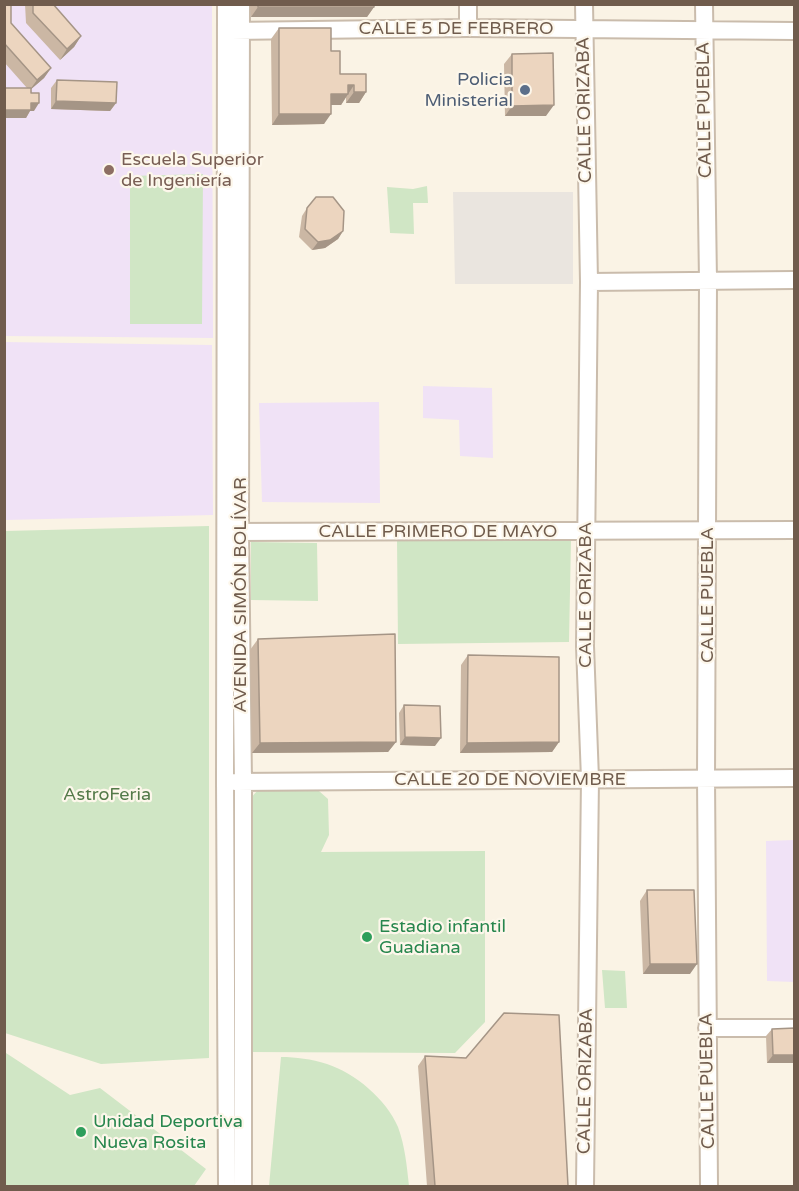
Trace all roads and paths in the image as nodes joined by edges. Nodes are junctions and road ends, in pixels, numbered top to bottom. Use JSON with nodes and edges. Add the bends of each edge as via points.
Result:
{"nodes":[{"id":1,"x":226,"y":4,"type":"edge"},
{"id":2,"x":241,"y":4,"type":"edge"},
{"id":3,"x":468,"y":4,"type":"edge"},
{"id":4,"x":584,"y":4,"type":"edge"},
{"id":5,"x":704,"y":4,"type":"edge"},
{"id":6,"x":468,"y":28,"type":"junction"},
{"id":7,"x":583,"y":28,"type":"junction"},
{"id":8,"x":704,"y":30,"type":"junction"},
{"id":9,"x":234,"y":31,"type":"junction"},
{"id":10,"x":795,"y":31,"type":"edge"},
{"id":11,"x":795,"y":280,"type":"edge"},
{"id":12,"x":708,"y":281,"type":"junction"},
{"id":13,"x":589,"y":282,"type":"junction"},
{"id":14,"x":708,"y":530,"type":"junction"},
{"id":15,"x":795,"y":530,"type":"edge"},
{"id":16,"x":232,"y":532,"type":"junction"},
{"id":17,"x":585,"y":532,"type":"junction"},
{"id":18,"x":706,"y":778,"type":"junction"},
{"id":19,"x":795,"y":778,"type":"edge"},
{"id":20,"x":590,"y":779,"type":"junction"},
{"id":21,"x":225,"y":782,"type":"junction"},
{"id":22,"x":243,"y":782,"type":"junction"},
{"id":23,"x":707,"y":1028,"type":"junction"},
{"id":24,"x":795,"y":1028,"type":"edge"},
{"id":25,"x":227,"y":1186,"type":"edge"},
{"id":26,"x":243,"y":1186,"type":"edge"},
{"id":27,"x":585,"y":1186,"type":"edge"},
{"id":28,"x":709,"y":1186,"type":"edge"}],
"edges":[{"from":1,"to":9,"type":"street","name":"AVENIDA SIMÓN BOLÍVAR"},
{"from":2,"to":9,"type":"street","name":"AVENIDA SIMÓN BOLÍVAR"},
{"from":3,"to":6,"type":"street"},
{"from":4,"to":7,"type":"street","name":"CALLE ORIZABA"},
{"from":5,"to":8,"type":"street","name":"CALLE PUEBLA"},
{"from":6,"to":7,"type":"street","name":"CALLE 5 DE FEBRERO"},
{"from":6,"to":9,"type":"street","name":"CALLE 5 DE FEBRERO"},
{"from":7,"to":8,"type":"street","name":"CALLE 5 DE FEBRERO"},
{"from":7,"to":13,"type":"street","name":"CALLE ORIZABA"},
{"from":8,"to":10,"type":"street","name":"CALLE 5 DE FEBRERO"},
{"from":8,"to":12,"type":"street","name":"CALLE PUEBLA"},
{"from":9,"to":16,"type":"street","name":"AVENIDA SIMÓN BOLÍVAR"},
{"from":11,"to":12,"type":"street"},
{"from":12,"to":13,"type":"street"},
{"from":12,"to":14,"type":"street","name":"CALLE PUEBLA"},
{"from":13,"to":17,"type":"street","name":"CALLE ORIZABA"},
{"from":14,"to":15,"type":"street","name":"CALLE PRIMERO DE MAYO"},
{"from":14,"to":17,"type":"street","name":"CALLE PRIMERO DE MAYO"},
{"from":14,"to":18,"type":"street","name":"CALLE PUEBLA"},
{"from":16,"to":17,"type":"street","name":"CALLE PRIMERO DE MAYO"},
{"from":16,"to":21,"type":"street","name":"AVENIDA SIMÓN BOLÍVAR"},
{"from":16,"to":22,"type":"street","name":"AVENIDA SIMÓN BOLÍVAR"},
{"from":17,"to":20,"type":"street","name":"CALLE ORIZABA"},
{"from":18,"to":19,"type":"street","name":"CALLE 20 DE NOVIEMBRE"},
{"from":18,"to":20,"type":"street","name":"CALLE 20 DE NOVIEMBRE"},
{"from":18,"to":23,"type":"street","name":"CALLE PUEBLA"},
{"from":20,"to":22,"type":"street","name":"CALLE 20 DE NOVIEMBRE"},
{"from":20,"to":27,"type":"street","name":"CALLE ORIZABA"},
{"from":21,"to":22,"type":"street","name":"CALLE 20 DE NOVIEMBRE"},
{"from":21,"to":25,"type":"street","name":"AVENIDA SIMÓN BOLÍVAR"},
{"from":22,"to":26,"type":"street","name":"AVENIDA SIMÓN BOLÍVAR"},
{"from":23,"to":24,"type":"street"},
{"from":23,"to":28,"type":"street","name":"CALLE PUEBLA"}]}
